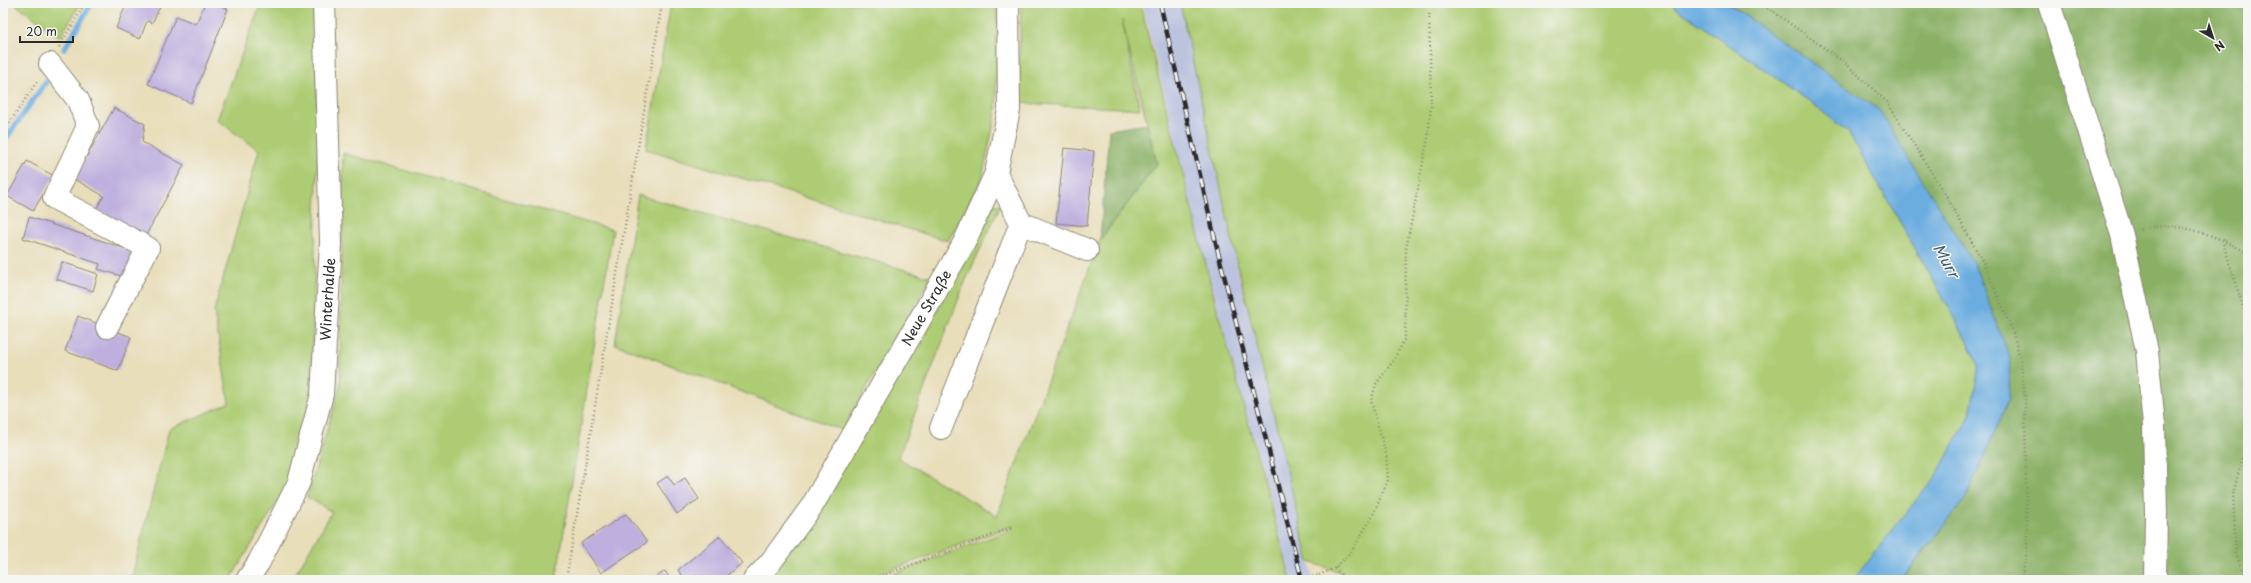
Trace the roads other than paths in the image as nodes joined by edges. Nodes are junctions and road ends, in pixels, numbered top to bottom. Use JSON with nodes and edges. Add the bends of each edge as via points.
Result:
{"nodes":[{"id":1,"x":324,"y":3,"type":"edge"},
{"id":2,"x":1008,"y":3,"type":"edge"},
{"id":3,"x":2049,"y":3,"type":"edge"},
{"id":4,"x":50,"y":64,"type":"dead end"},
{"id":5,"x":996,"y":173,"type":"junction"},
{"id":6,"x":1021,"y":223,"type":"junction"},
{"id":7,"x":1087,"y":250,"type":"dead end"},
{"id":8,"x":107,"y":327,"type":"dead end"},
{"id":9,"x":941,"y":428,"type":"dead end"},
{"id":10,"x":247,"y":580,"type":"edge"},
{"id":11,"x":754,"y":580,"type":"edge"},
{"id":12,"x":2154,"y":580,"type":"edge"}],
"edges":[{"from":1,"to":10,"type":"street","name":"Winterhalde","via":[[331,243],[322,394],[299,482],[259,562]]},
{"from":2,"to":5,"type":"street","name":"Neue Straße","via":[[1009,110]]},
{"from":3,"to":12,"type":"street","via":[[2122,235],[2147,351],[2154,426]]},
{"from":4,"to":8,"type":"street","via":[[78,100],[88,126],[54,198],[148,248]]},
{"from":5,"to":6,"type":"street"},
{"from":5,"to":11,"type":"street","name":"Neue Straße","via":[[964,243],[812,506],[770,563]]},
{"from":6,"to":7,"type":"street"},
{"from":6,"to":9,"type":"street"}]}
